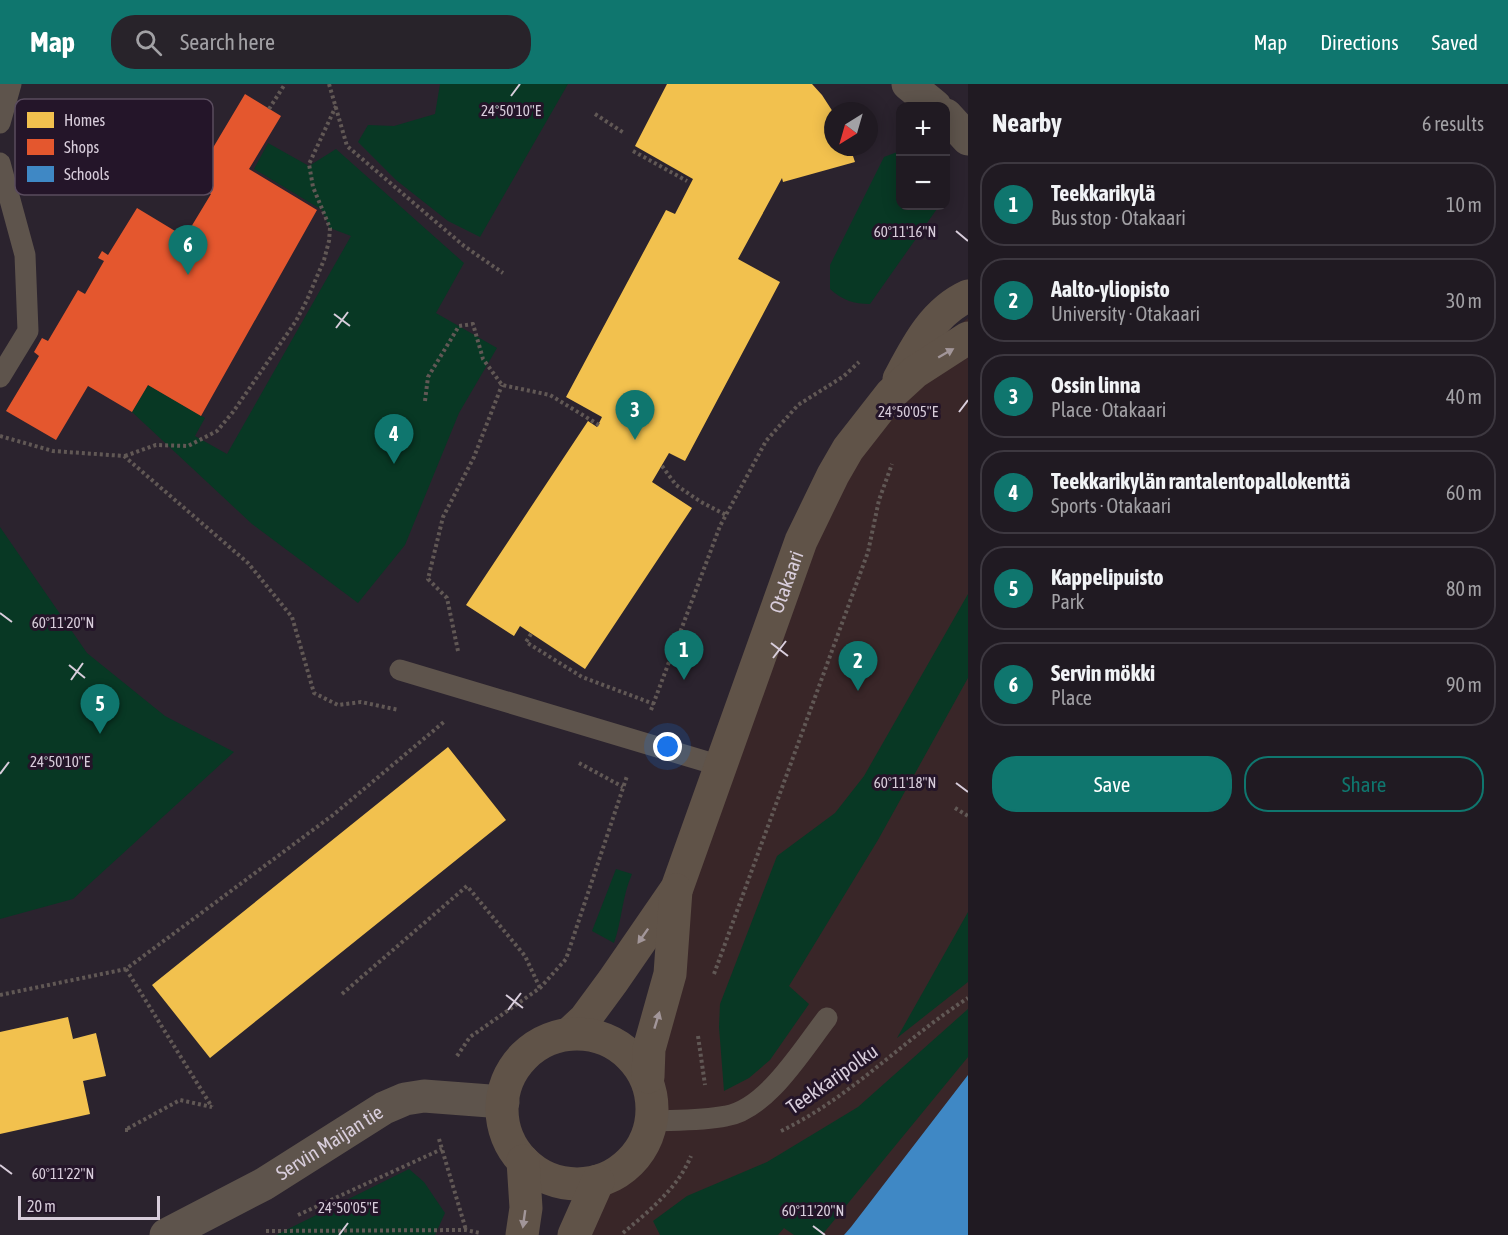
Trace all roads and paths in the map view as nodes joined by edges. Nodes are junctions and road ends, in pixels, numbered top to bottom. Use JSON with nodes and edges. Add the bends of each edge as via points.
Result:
{"nodes":[{"id":1,"x":11,"y":84,"type":"edge"},
{"id":2,"x":285,"y":84,"type":"edge"},
{"id":3,"x":329,"y":84,"type":"edge"},
{"id":4,"x":908,"y":84,"type":"edge"},
{"id":5,"x":930,"y":102,"type":"edge"},
{"id":6,"x":336,"y":106,"type":"junction"},
{"id":7,"x":268,"y":109,"type":"dead end"},
{"id":8,"x":595,"y":114,"type":"dead end"},
{"id":9,"x":950,"y":120,"type":"edge"},
{"id":10,"x":0,"y":123,"type":"edge"},
{"id":11,"x":624,"y":133,"type":"dead end"},
{"id":12,"x":968,"y":139,"type":"edge"},
{"id":13,"x":633,"y":151,"type":"dead end"},
{"id":14,"x":0,"y":163,"type":"edge"},
{"id":15,"x":687,"y":181,"type":"dead end"},
{"id":16,"x":503,"y":273,"type":"dead end"},
{"id":17,"x":968,"y":296,"type":"edge"},
{"id":18,"x":968,"y":338,"type":"edge"},
{"id":19,"x":861,"y":360,"type":"dead end"},
{"id":20,"x":0,"y":376,"type":"edge"},
{"id":21,"x":502,"y":384,"type":"junction"},
{"id":22,"x":891,"y":394,"type":"junction"},
{"id":23,"x":425,"y":401,"type":"dead end"},
{"id":24,"x":598,"y":425,"type":"dead end"},
{"id":25,"x":0,"y":436,"type":"edge"},
{"id":26,"x":124,"y":456,"type":"junction"},
{"id":27,"x":896,"y":457,"type":"dead end"},
{"id":28,"x":662,"y":466,"type":"dead end"},
{"id":29,"x":531,"y":634,"type":"dead end"},
{"id":30,"x":458,"y":652,"type":"dead end"},
{"id":31,"x":400,"y":670,"type":"dead end"},
{"id":32,"x":654,"y":704,"type":"dead end"},
{"id":33,"x":404,"y":711,"type":"dead end"},
{"id":34,"x":436,"y":718,"type":"dead end"},
{"id":35,"x":575,"y":761,"type":"dead end"},
{"id":36,"x":721,"y":766,"type":"junction"},
{"id":37,"x":623,"y":787,"type":"dead end"},
{"id":38,"x":955,"y":808,"type":"dead end"},
{"id":39,"x":968,"y":816,"type":"edge"},
{"id":40,"x":676,"y":888,"type":"junction"},
{"id":41,"x":126,"y":969,"type":"junction"},
{"id":42,"x":712,"y":981,"type":"dead end"},
{"id":43,"x":540,"y":988,"type":"dead end"},
{"id":44,"x":342,"y":994,"type":"dead end"},
{"id":45,"x":0,"y":995,"type":"edge"},
{"id":46,"x":968,"y":998,"type":"edge"},
{"id":47,"x":827,"y":1018,"type":"dead end"},
{"id":48,"x":569,"y":1034,"type":"junction"},
{"id":49,"x":648,"y":1077,"type":"junction"},
{"id":50,"x":503,"y":1102,"type":"junction"},
{"id":51,"x":652,"y":1121,"type":"junction"},
{"id":52,"x":128,"y":1130,"type":"dead end"},
{"id":53,"x":776,"y":1133,"type":"dead end"},
{"id":54,"x":442,"y":1149,"type":"dead end"},
{"id":55,"x":523,"y":1161,"type":"junction"},
{"id":56,"x":598,"y":1181,"type":"junction"},
{"id":57,"x":295,"y":1217,"type":"dead end"},
{"id":58,"x":273,"y":1226,"type":"dead end"},
{"id":59,"x":166,"y":1235,"type":"edge"},
{"id":60,"x":462,"y":1235,"type":"edge"},
{"id":61,"x":522,"y":1235,"type":"edge"},
{"id":62,"x":574,"y":1235,"type":"edge"}],
"edges":[{"from":1,"to":10,"type":"lane"},
{"from":2,"to":7,"type":"path"},
{"from":3,"to":6,"type":"path"},
{"from":4,"to":5,"type":"street"},
{"from":6,"to":16,"type":"path","via":[[347,146],[464,246]]},
{"from":6,"to":26,"type":"path","via":[[309,164],[313,187],[330,228],[329,241],[296,321],[217,431],[188,446],[156,445]]},
{"from":8,"to":11,"type":"path"},
{"from":9,"to":12,"type":"street"},
{"from":13,"to":15,"type":"path"},
{"from":14,"to":20,"type":"lane","via":[[26,255],[28,331]]},
{"from":17,"to":22,"type":"street","name":"Otakaari","via":[[937,319],[924,335]]},
{"from":22,"to":18,"type":"street","name":"Otakaari","one_way":true,"via":[[915,372]]},
{"from":19,"to":28,"type":"path","via":[[787,416],[766,441],[726,515],[676,485]]},
{"from":21,"to":23,"type":"path","via":[[483,359],[473,324],[459,327],[428,377]]},
{"from":21,"to":24,"type":"path","via":[[550,395]]},
{"from":21,"to":30,"type":"path","via":[[474,458],[443,518],[428,579],[447,598]]},
{"from":22,"to":36,"type":"street","name":"Otakaari","via":[[848,449],[817,504]]},
{"from":25,"to":26,"type":"path","via":[[53,451]]},
{"from":26,"to":33,"type":"path","via":[[248,563],[292,617],[314,693],[338,705],[361,702]]},
{"from":27,"to":42,"type":"path","via":[[879,500],[868,552]]},
{"from":29,"to":32,"type":"path","via":[[526,642],[582,677]]},
{"from":31,"to":36,"type":"lane"},
{"from":34,"to":41,"type":"path","via":[[446,720],[333,815]]},
{"from":35,"to":37,"type":"path"},
{"from":36,"to":40,"type":"street","name":"Otakaari"},
{"from":38,"to":39,"type":"path"},
{"from":40,"to":48,"type":"street","name":"Otakaari","one_way":true,"via":[[606,991]]},
{"from":49,"to":40,"type":"street","name":"Otakaari","one_way":true,"via":[[648,1049],[670,974]]},
{"from":41,"to":45,"type":"path"},
{"from":41,"to":52,"type":"path","via":[[212,1107],[180,1100]]},
{"from":43,"to":44,"type":"path","via":[[525,956],[467,886]]},
{"from":46,"to":53,"type":"path","name":"Teekkaripolku","via":[[936,1018],[812,1114]]},
{"from":47,"to":51,"type":"lane","via":[[763,1098],[746,1109],[728,1116]]},
{"from":48,"to":49,"type":"street","via":[[591,1035],[611,1042],[629,1054]]},
{"from":48,"to":50,"type":"street","via":[[546,1040],[527,1053],[512,1071]]},
{"from":49,"to":51,"type":"street"},
{"from":50,"to":55,"type":"street","via":[[505,1130]]},
{"from":50,"to":59,"type":"street","name":"Servin Maijan tie","via":[[424,1096],[405,1099],[384,1108],[264,1184]]},
{"from":51,"to":56,"type":"street","via":[[633,1159]]},
{"from":54,"to":57,"type":"path"},
{"from":55,"to":56,"type":"street","via":[[558,1181]]},
{"from":55,"to":61,"type":"street","one_way":true},
{"from":56,"to":62,"type":"street"},
{"from":58,"to":60,"type":"path","via":[[263,1231],[466,1230]]}]}
